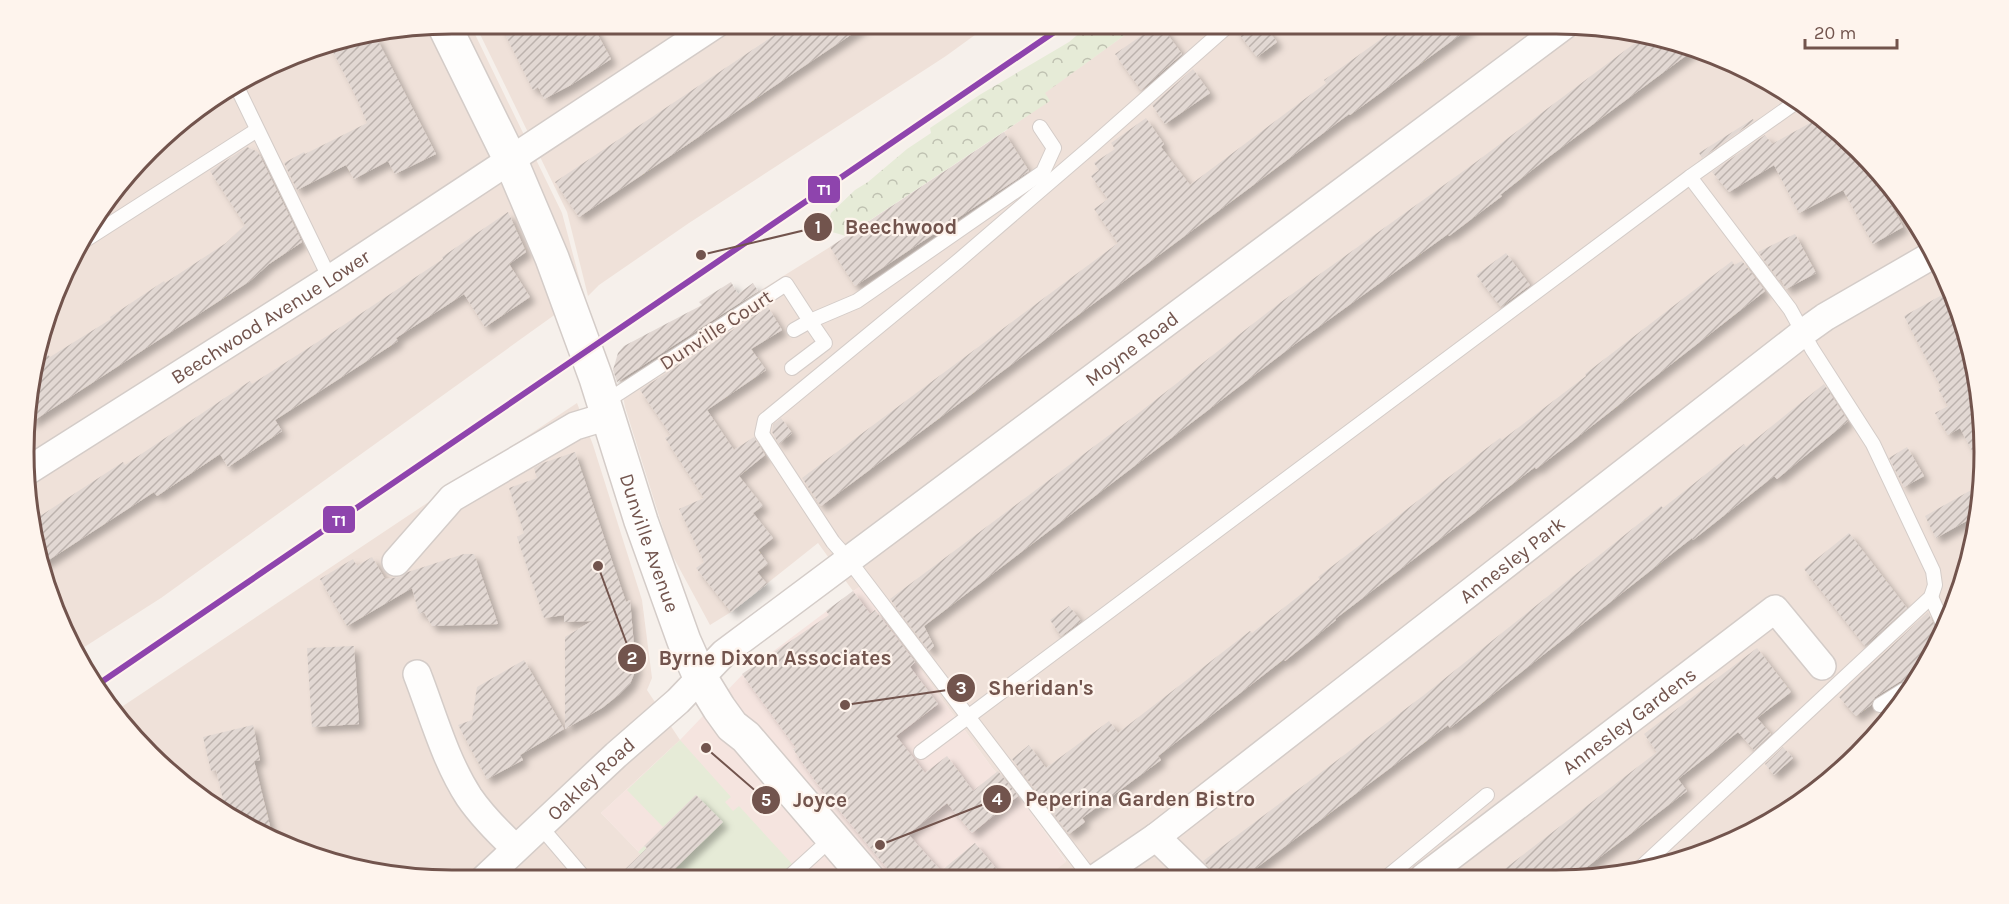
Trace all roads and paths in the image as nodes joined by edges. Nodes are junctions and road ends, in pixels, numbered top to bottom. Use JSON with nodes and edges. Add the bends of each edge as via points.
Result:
{"nodes":[{"id":1,"x":448,"y":34,"type":"edge"},
{"id":2,"x":701,"y":34,"type":"edge"},
{"id":3,"x":1219,"y":34,"type":"edge"},
{"id":4,"x":1553,"y":34,"type":"edge"},
{"id":5,"x":239,"y":93,"type":"edge"},
{"id":6,"x":1791,"y":106,"type":"edge"},
{"id":7,"x":1040,"y":127,"type":"dead end"},
{"id":8,"x":257,"y":130,"type":"junction"},
{"id":9,"x":510,"y":159,"type":"junction"},
{"id":10,"x":1690,"y":177,"type":"junction"},
{"id":11,"x":97,"y":233,"type":"edge"},
{"id":12,"x":1927,"y":258,"type":"edge"},
{"id":13,"x":330,"y":279,"type":"junction"},
{"id":14,"x":810,"y":321,"type":"junction"},
{"id":15,"x":794,"y":330,"type":"dead end"},
{"id":16,"x":1804,"y":332,"type":"junction"},
{"id":17,"x":792,"y":368,"type":"dead end"},
{"id":18,"x":606,"y":408,"type":"junction"},
{"id":19,"x":35,"y":466,"type":"edge"},
{"id":20,"x":848,"y":559,"type":"junction"},
{"id":21,"x":396,"y":562,"type":"dead end"},
{"id":22,"x":1931,"y":597,"type":"junction"},
{"id":23,"x":1940,"y":618,"type":"edge"},
{"id":24,"x":1822,"y":666,"type":"dead end"},
{"id":25,"x":417,"y":674,"type":"dead end"},
{"id":26,"x":700,"y":677,"type":"junction"},
{"id":27,"x":1896,"y":695,"type":"edge"},
{"id":28,"x":1881,"y":705,"type":"dead end"},
{"id":29,"x":968,"y":718,"type":"junction"},
{"id":30,"x":921,"y":752,"type":"dead end"},
{"id":31,"x":1487,"y":795,"type":"dead end"},
{"id":32,"x":540,"y":825,"type":"junction"},
{"id":33,"x":1156,"y":837,"type":"junction"},
{"id":34,"x":832,"y":838,"type":"junction"},
{"id":35,"x":515,"y":848,"type":"junction"},
{"id":36,"x":1651,"y":858,"type":"edge"},
{"id":37,"x":493,"y":870,"type":"edge"},
{"id":38,"x":578,"y":870,"type":"edge"},
{"id":39,"x":797,"y":870,"type":"edge"},
{"id":40,"x":860,"y":870,"type":"edge"},
{"id":41,"x":1087,"y":870,"type":"edge"},
{"id":42,"x":1105,"y":870,"type":"edge"},
{"id":43,"x":1190,"y":870,"type":"edge"},
{"id":44,"x":1396,"y":870,"type":"edge"},
{"id":45,"x":1433,"y":870,"type":"edge"}],
"edges":[{"from":1,"to":9,"type":"street","name":"Dunville Avenue"},
{"from":2,"to":9,"type":"street","name":"Beechwood Avenue Lower"},
{"from":3,"to":20,"type":"lane","via":[[957,262],[765,420],[762,434]]},
{"from":4,"to":20,"type":"street","name":"Moyne Road"},
{"from":5,"to":8,"type":"lane"},
{"from":6,"to":10,"type":"lane"},
{"from":7,"to":14,"type":"lane","via":[[1054,148],[1043,172],[857,301]]},
{"from":8,"to":11,"type":"lane"},
{"from":8,"to":13,"type":"lane"},
{"from":9,"to":13,"type":"street","name":"Beechwood Avenue Lower"},
{"from":9,"to":18,"type":"street","name":"Dunville Avenue","via":[[552,258]]},
{"from":10,"to":16,"type":"lane"},
{"from":10,"to":29,"type":"lane"},
{"from":12,"to":16,"type":"street","name":"Annesley Park"},
{"from":13,"to":19,"type":"street","name":"Beechwood Avenue Lower"},
{"from":14,"to":15,"type":"lane"},
{"from":14,"to":17,"type":"lane","via":[[825,343]]},
{"from":14,"to":18,"type":"lane","name":"Dunville Court","via":[[786,284],[616,395]]},
{"from":16,"to":22,"type":"lane","via":[[1873,444],[1933,571],[1935,585]]},
{"from":16,"to":33,"type":"street","name":"Annesley Park"},
{"from":18,"to":21,"type":"street","via":[[452,498]]},
{"from":18,"to":26,"type":"street","name":"Dunville Avenue","via":[[673,614]]},
{"from":20,"to":26,"type":"street","name":"Moyne Road","via":[[724,653]]},
{"from":20,"to":29,"type":"lane"},
{"from":22,"to":23,"type":"lane"},
{"from":22,"to":36,"type":"lane"},
{"from":24,"to":45,"type":"street","name":"Annesley Gardens","via":[[1775,609]]},
{"from":25,"to":35,"type":"street","via":[[448,756],[469,796]]},
{"from":26,"to":32,"type":"street","name":"Oakley Road"},
{"from":26,"to":34,"type":"street","name":"Dunville Avenue","via":[[732,726],[746,737]]},
{"from":27,"to":28,"type":"lane"},
{"from":29,"to":30,"type":"lane"},
{"from":29,"to":41,"type":"lane"},
{"from":31,"to":44,"type":"lane"},
{"from":32,"to":35,"type":"street","name":"Oakley Road"},
{"from":32,"to":38,"type":"lane"},
{"from":33,"to":42,"type":"street","name":"Annesley Park"},
{"from":33,"to":43,"type":"street"},
{"from":34,"to":39,"type":"lane"},
{"from":34,"to":40,"type":"street","name":"Dunville Avenue"},
{"from":35,"to":37,"type":"street","name":"Oakley Road"}]}
